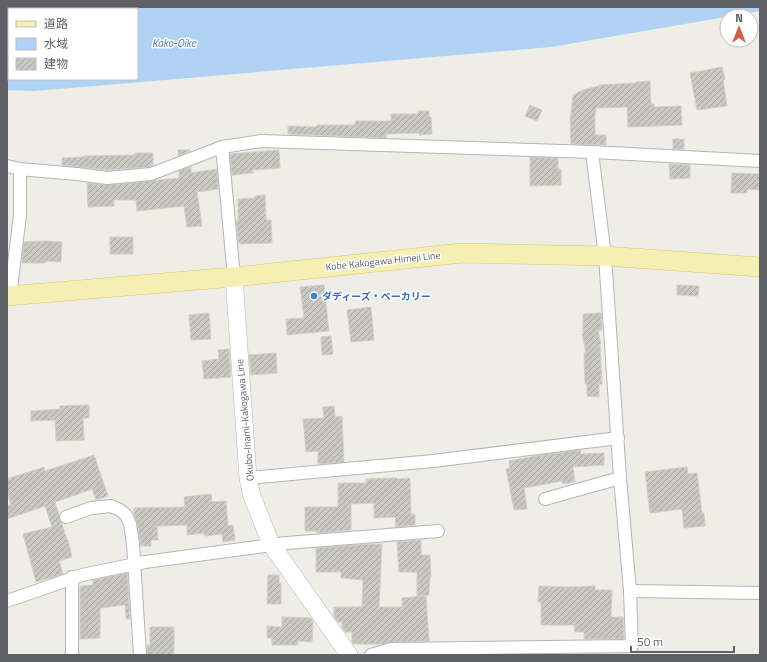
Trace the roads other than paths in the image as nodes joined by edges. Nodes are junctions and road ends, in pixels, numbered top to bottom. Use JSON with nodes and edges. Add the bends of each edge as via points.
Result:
{"nodes":[{"id":1,"x":222,"y":147,"type":"junction"},
{"id":2,"x":592,"y":152,"type":"junction"},
{"id":3,"x":760,"y":161,"type":"edge"},
{"id":4,"x":7,"y":166,"type":"edge"},
{"id":5,"x":20,"y":169,"type":"junction"},
{"id":6,"x":605,"y":256,"type":"junction"},
{"id":7,"x":760,"y":267,"type":"edge"},
{"id":8,"x":234,"y":277,"type":"junction"},
{"id":9,"x":9,"y":296,"type":"edge"},
{"id":10,"x":618,"y":438,"type":"junction"},
{"id":11,"x":248,"y":478,"type":"junction"},
{"id":12,"x":620,"y":478,"type":"junction"},
{"id":13,"x":545,"y":498,"type":"dead end"},
{"id":14,"x":66,"y":517,"type":"dead end"},
{"id":15,"x":438,"y":531,"type":"dead end"},
{"id":16,"x":271,"y":544,"type":"junction"},
{"id":17,"x":135,"y":564,"type":"junction"},
{"id":18,"x":72,"y":577,"type":"junction"},
{"id":19,"x":630,"y":591,"type":"junction"},
{"id":20,"x":760,"y":593,"type":"edge"},
{"id":21,"x":7,"y":601,"type":"edge"},
{"id":22,"x":72,"y":655,"type":"edge"},
{"id":23,"x":140,"y":655,"type":"edge"},
{"id":24,"x":350,"y":655,"type":"edge"},
{"id":25,"x":371,"y":655,"type":"edge"}],
"edges":[{"from":1,"to":2,"type":"street","via":[[261,141]]},
{"from":1,"to":5,"type":"street","via":[[151,174],[107,178]]},
{"from":1,"to":8,"type":"street"},
{"from":2,"to":3,"type":"street"},
{"from":2,"to":6,"type":"street"},
{"from":4,"to":5,"type":"street"},
{"from":5,"to":9,"type":"street","via":[[20,215]]},
{"from":6,"to":7,"type":"main road","name":"Kobe Kakogawa Himeji Line"},
{"from":6,"to":8,"type":"main road","name":"Kobe Kakogawa Himeji Line","via":[[462,253]]},
{"from":6,"to":10,"type":"street"},
{"from":8,"to":9,"type":"main road","name":"Kobe Kakogawa Himeji Line"},
{"from":8,"to":11,"type":"main road","name":"Okubo-Inami-Kakogawa Line"},
{"from":10,"to":11,"type":"street","via":[[433,461]]},
{"from":10,"to":12,"type":"street"},
{"from":11,"to":16,"type":"main road","name":"Okubo-Inami-Kakogawa Line","via":[[252,496]]},
{"from":12,"to":13,"type":"street"},
{"from":12,"to":19,"type":"street"},
{"from":14,"to":17,"type":"street","via":[[91,508],[111,506],[120,510],[130,524]]},
{"from":15,"to":16,"type":"street"},
{"from":16,"to":17,"type":"street"},
{"from":16,"to":24,"type":"main road","name":"Okubo-Inami-Kakogawa Line"},
{"from":17,"to":18,"type":"street"},
{"from":17,"to":23,"type":"street"},
{"from":18,"to":21,"type":"street"},
{"from":18,"to":22,"type":"street"},
{"from":19,"to":20,"type":"street"},
{"from":19,"to":25,"type":"street","via":[[632,646],[391,649]]}]}
